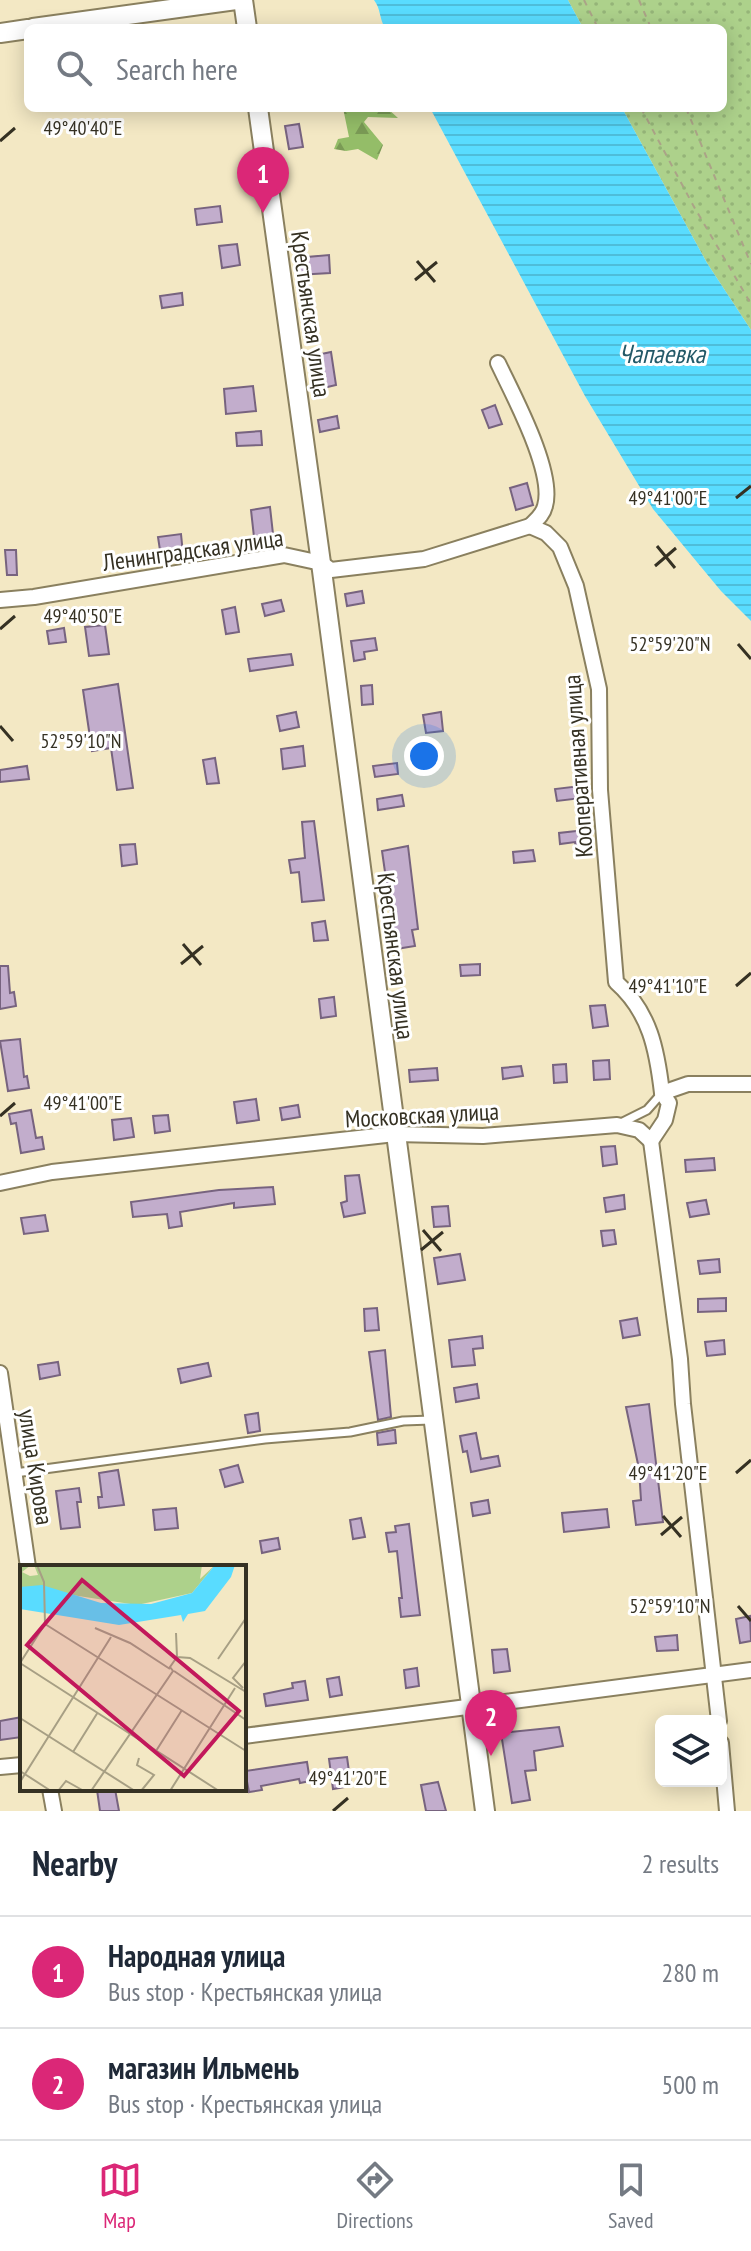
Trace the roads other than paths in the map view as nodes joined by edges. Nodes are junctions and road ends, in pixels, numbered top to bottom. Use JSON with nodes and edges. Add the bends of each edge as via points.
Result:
{"nodes":[{"id":1,"x":236,"y":0,"type":"edge"},
{"id":2,"x":243,"y":0,"type":"edge"},
{"id":3,"x":59,"y":24,"type":"edge"},
{"id":4,"x":246,"y":24,"type":"edge"},
{"id":5,"x":24,"y":29,"type":"edge"},
{"id":6,"x":0,"y":33,"type":"edge"},
{"id":7,"x":259,"y":112,"type":"edge"},
{"id":8,"x":498,"y":363,"type":"dead end"},
{"id":9,"x":530,"y":526,"type":"junction"},
{"id":10,"x":321,"y":563,"type":"junction"},
{"id":11,"x":0,"y":600,"type":"edge"},
{"id":12,"x":751,"y":1084,"type":"edge"},
{"id":13,"x":662,"y":1093,"type":"junction"},
{"id":14,"x":617,"y":1125,"type":"junction"},
{"id":15,"x":395,"y":1134,"type":"junction"},
{"id":16,"x":651,"y":1141,"type":"junction"},
{"id":17,"x":0,"y":1183,"type":"edge"},
{"id":18,"x":0,"y":1373,"type":"edge"},
{"id":19,"x":433,"y":1420,"type":"junction"},
{"id":20,"x":14,"y":1473,"type":"junction"},
{"id":21,"x":28,"y":1565,"type":"edge"},
{"id":22,"x":751,"y":1670,"type":"edge"},
{"id":23,"x":715,"y":1673,"type":"junction"},
{"id":24,"x":471,"y":1705,"type":"junction"},
{"id":25,"x":718,"y":1715,"type":"edge"},
{"id":26,"x":246,"y":1736,"type":"edge"},
{"id":27,"x":20,"y":1765,"type":"edge"},
{"id":28,"x":0,"y":1767,"type":"edge"},
{"id":29,"x":725,"y":1787,"type":"edge"},
{"id":30,"x":50,"y":1791,"type":"edge"},
{"id":31,"x":54,"y":1811,"type":"edge"},
{"id":32,"x":485,"y":1811,"type":"edge"},
{"id":33,"x":727,"y":1811,"type":"edge"}],
"edges":[{"from":1,"to":3,"type":"street"},
{"from":2,"to":4,"type":"street"},
{"from":5,"to":6,"type":"street"},
{"from":7,"to":10,"type":"street","name":"Крестьянская улица"},
{"from":8,"to":9,"type":"street","via":[[541,458],[546,503]]},
{"from":9,"to":10,"type":"street","name":"Ленинградская улица","via":[[424,559],[331,570]]},
{"from":9,"to":13,"type":"street","name":"Кооперативная улица","via":[[560,547],[576,586],[599,689],[600,790],[616,982],[649,1025]]},
{"from":10,"to":11,"type":"street","name":"Ленинградская улица","via":[[284,555]]},
{"from":10,"to":15,"type":"street","name":"Крестьянская улица"},
{"from":12,"to":13,"type":"street","via":[[688,1084]]},
{"from":13,"to":14,"type":"lane","via":[[647,1110]]},
{"from":13,"to":16,"type":"street","via":[[669,1103]]},
{"from":14,"to":15,"type":"street","name":"Московская улица","via":[[483,1136]]},
{"from":14,"to":16,"type":"street","name":"Московская улица","via":[[639,1130]]},
{"from":15,"to":17,"type":"street","name":"Московская улица","via":[[52,1172]]},
{"from":15,"to":19,"type":"street","name":"Крестьянская улица"},
{"from":16,"to":23,"type":"street"},
{"from":18,"to":20,"type":"street","name":"улица Кирова"},
{"from":19,"to":20,"type":"lane"},
{"from":19,"to":24,"type":"street","name":"Крестьянская улица"},
{"from":20,"to":21,"type":"street","name":"улица Кирова"},
{"from":22,"to":23,"type":"street"},
{"from":23,"to":24,"type":"street"},
{"from":23,"to":25,"type":"street"},
{"from":24,"to":26,"type":"street"},
{"from":24,"to":32,"type":"street","name":"Крестьянская улица"},
{"from":27,"to":28,"type":"street"},
{"from":29,"to":33,"type":"street"},
{"from":30,"to":31,"type":"street"}]}
